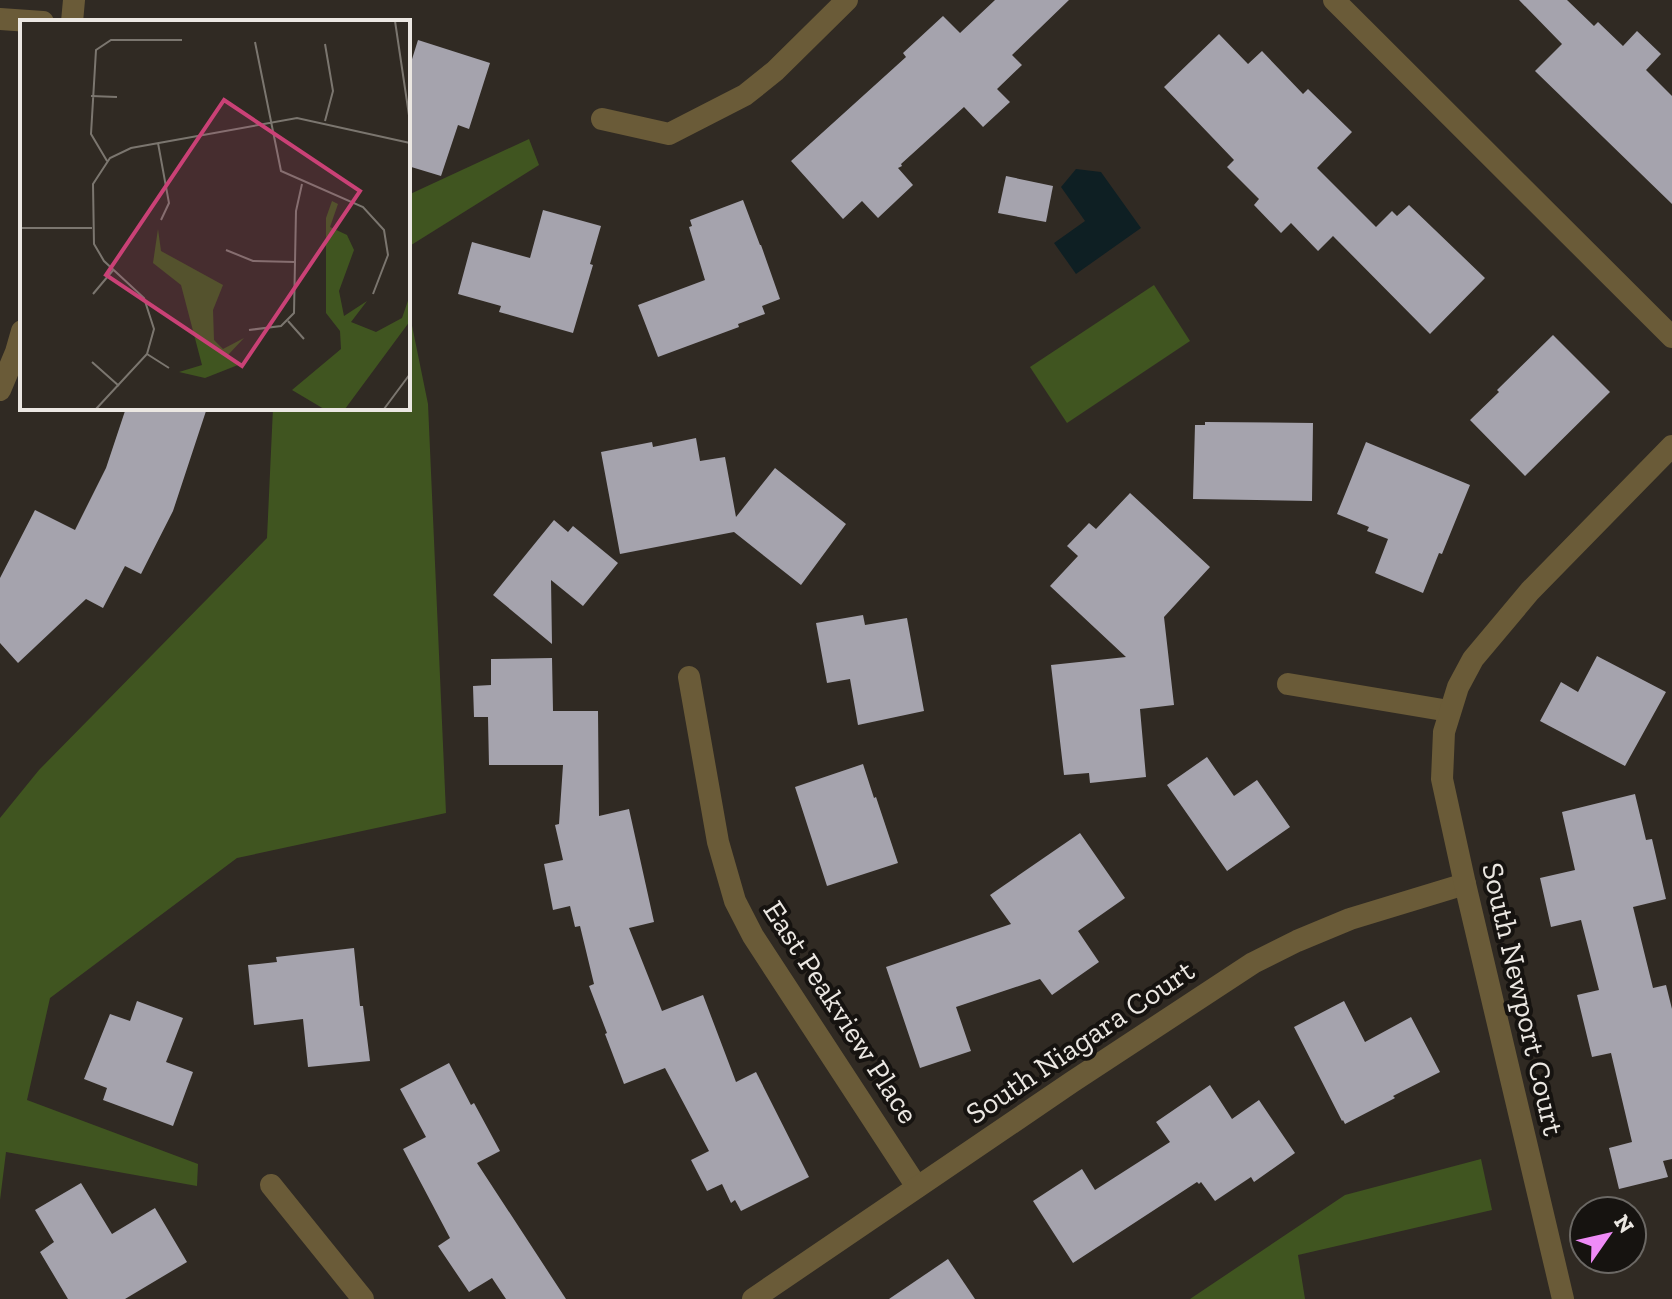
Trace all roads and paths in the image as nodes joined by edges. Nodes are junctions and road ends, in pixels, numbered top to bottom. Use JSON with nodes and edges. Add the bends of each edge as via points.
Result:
{"nodes":[{"id":1,"x":74,"y":0,"type":"edge"},
{"id":2,"x":847,"y":0,"type":"edge"},
{"id":3,"x":1334,"y":0,"type":"edge"},
{"id":4,"x":0,"y":19,"type":"edge"},
{"id":5,"x":20,"y":20,"type":"edge"},
{"id":6,"x":72,"y":20,"type":"edge"},
{"id":7,"x":602,"y":119,"type":"dead end"},
{"id":8,"x":1672,"y":337,"type":"edge"},
{"id":9,"x":20,"y":338,"type":"edge"},
{"id":10,"x":0,"y":390,"type":"edge"},
{"id":11,"x":1672,"y":446,"type":"edge"},
{"id":12,"x":689,"y":677,"type":"dead end"},
{"id":13,"x":1288,"y":684,"type":"dead end"},
{"id":14,"x":1449,"y":711,"type":"junction"},
{"id":15,"x":1465,"y":884,"type":"junction"},
{"id":16,"x":271,"y":1185,"type":"dead end"},
{"id":17,"x":917,"y":1187,"type":"junction"},
{"id":18,"x":363,"y":1299,"type":"edge"},
{"id":19,"x":753,"y":1299,"type":"edge"},
{"id":20,"x":1563,"y":1299,"type":"edge"}],
"edges":[{"from":1,"to":6,"type":"street"},
{"from":2,"to":7,"type":"street","via":[[745,95],[669,134]]},
{"from":3,"to":8,"type":"street"},
{"from":4,"to":5,"type":"street"},
{"from":9,"to":10,"type":"street"},
{"from":11,"to":14,"type":"street","name":"South Newport Court","via":[[1530,591],[1473,659]]},
{"from":12,"to":17,"type":"street","name":"East Peakview Place","via":[[718,842],[735,901]]},
{"from":13,"to":14,"type":"street"},
{"from":14,"to":15,"type":"street","name":"South Newport Court","via":[[1442,779]]},
{"from":15,"to":17,"type":"street","name":"South Niagara Court","via":[[1350,919],[1253,963]]},
{"from":15,"to":20,"type":"street","name":"South Newport Court"},
{"from":16,"to":18,"type":"street"},
{"from":17,"to":19,"type":"street","name":"South Niagara Court"}]}
